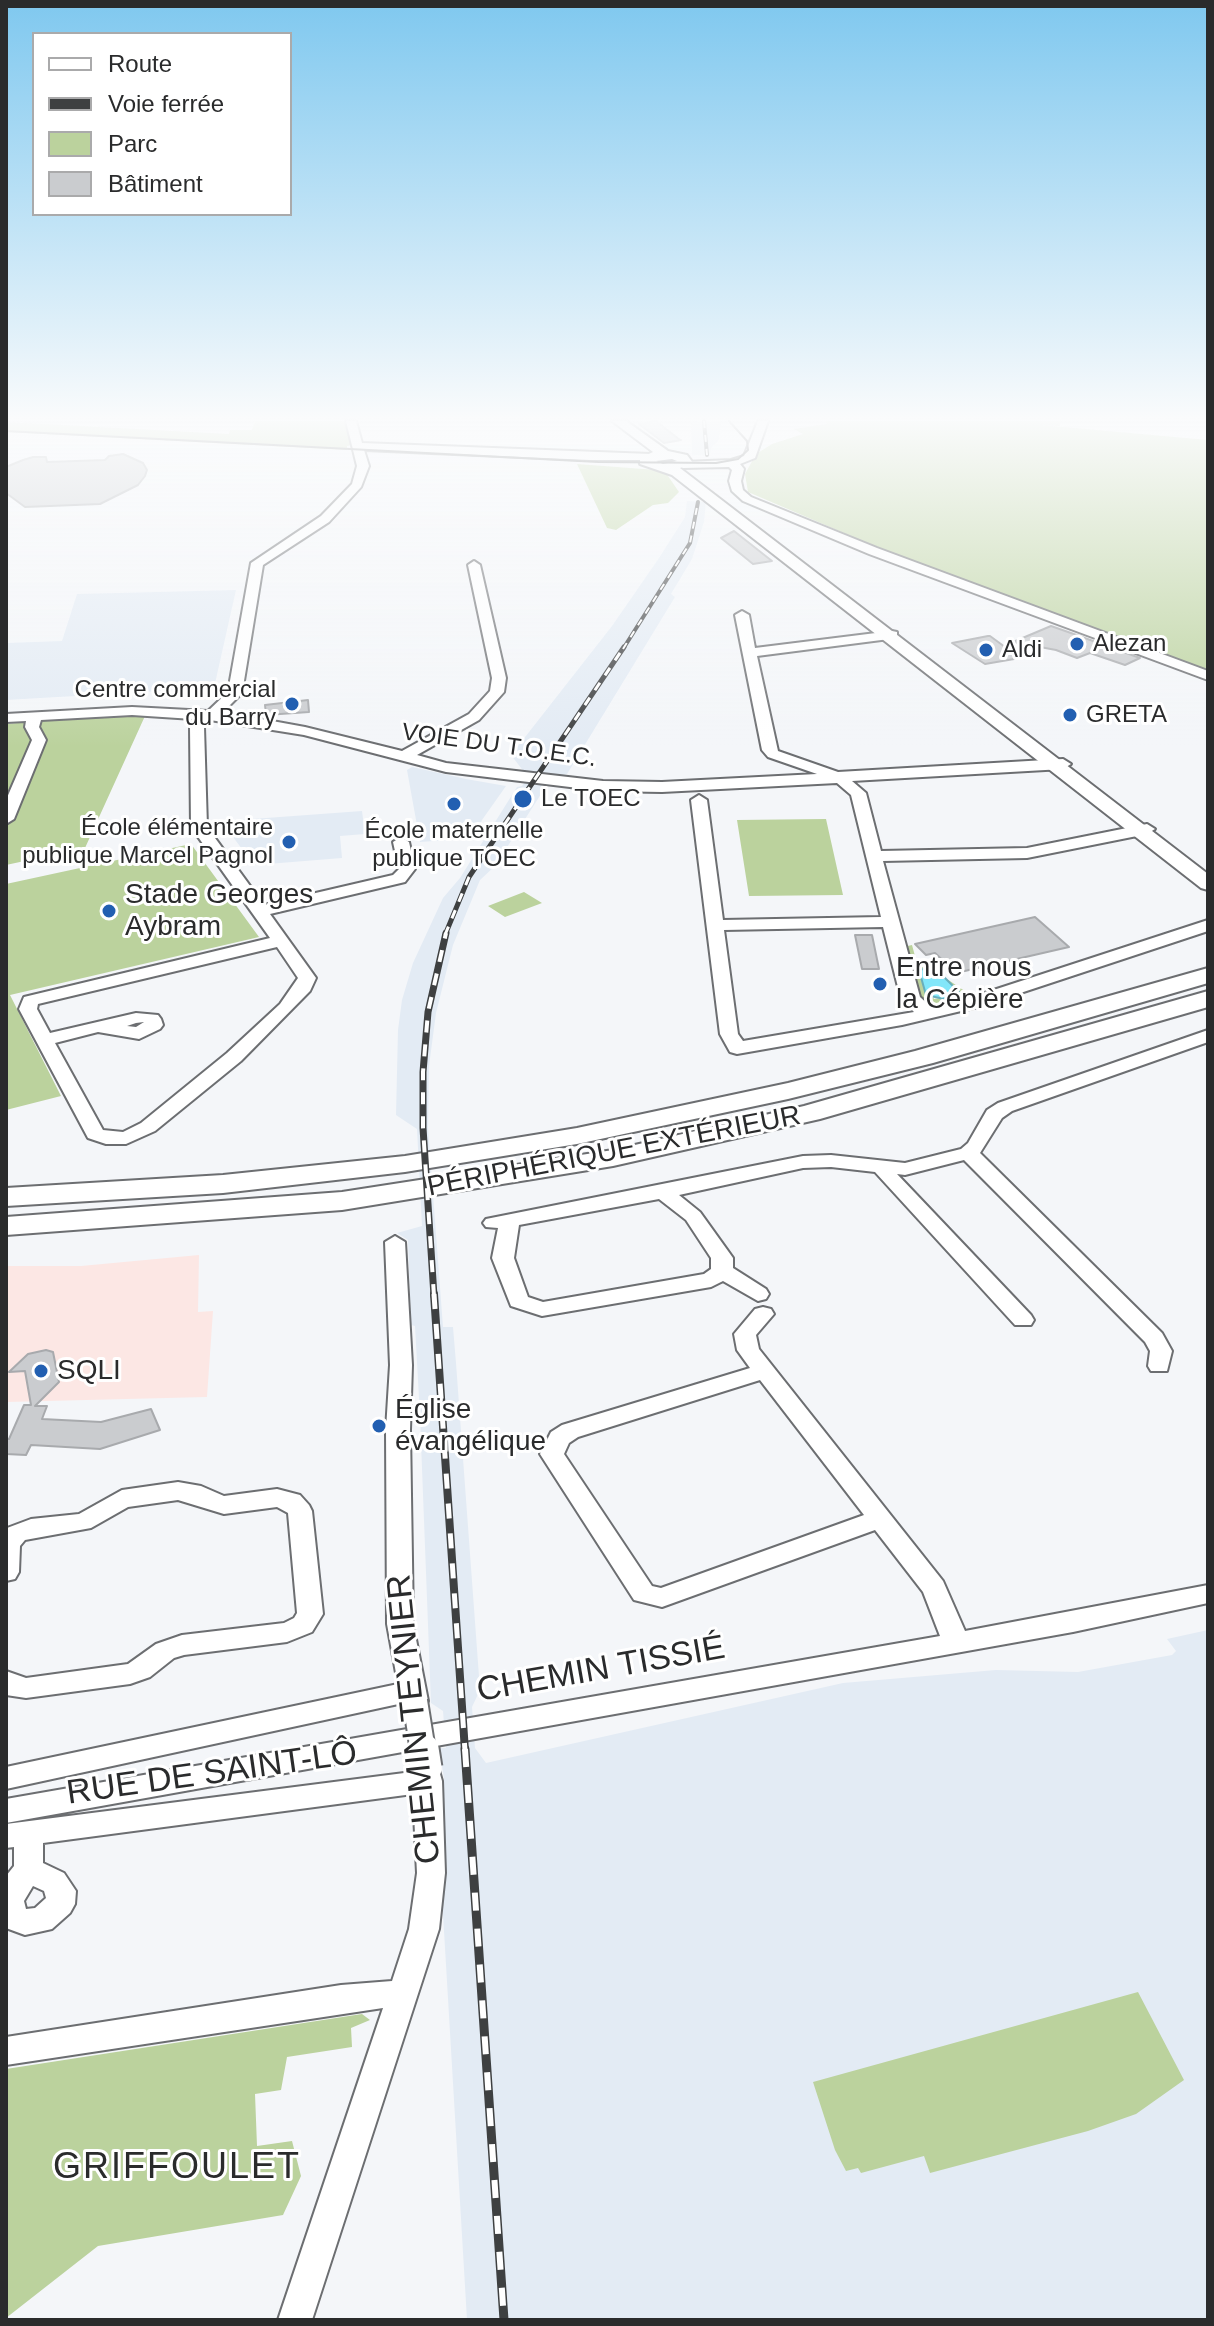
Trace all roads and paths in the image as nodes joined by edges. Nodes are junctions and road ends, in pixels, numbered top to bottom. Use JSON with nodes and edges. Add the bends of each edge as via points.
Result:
{"nodes":[{"id":1,"x":311,"y":530,"type":"edge"},
{"id":2,"x":759,"y":530,"type":"edge"},
{"id":3,"x":822,"y":530,"type":"edge"},
{"id":4,"x":474,"y":565,"type":"dead end"},
{"id":5,"x":742,"y":615,"type":"dead end"},
{"id":6,"x":890,"y":636,"type":"junction"},
{"id":7,"x":749,"y":653,"type":"junction"},
{"id":8,"x":1208,"y":676,"type":"edge"},
{"id":9,"x":212,"y":715,"type":"junction"},
{"id":10,"x":35,"y":716,"type":"junction"},
{"id":11,"x":6,"y":718,"type":"edge"},
{"id":12,"x":402,"y":757,"type":"junction"},
{"id":13,"x":1057,"y":765,"type":"junction"},
{"id":14,"x":835,"y":777,"type":"junction"},
{"id":15,"x":699,"y":800,"type":"dead end"},
{"id":16,"x":6,"y":819,"type":"edge"},
{"id":17,"x":1143,"y":830,"type":"junction"},
{"id":18,"x":401,"y":842,"type":"dead end"},
{"id":19,"x":875,"y":856,"type":"junction"},
{"id":20,"x":1208,"y":875,"type":"edge"},
{"id":21,"x":1208,"y":884,"type":"edge"},
{"id":22,"x":261,"y":911,"type":"junction"},
{"id":23,"x":891,"y":922,"type":"junction"},
{"id":24,"x":715,"y":925,"type":"junction"},
{"id":25,"x":1208,"y":925,"type":"edge"},
{"id":26,"x":281,"y":941,"type":"junction"},
{"id":27,"x":1208,"y":975,"type":"edge"},
{"id":28,"x":1208,"y":999,"type":"edge"},
{"id":29,"x":928,"y":1014,"type":"junction"},
{"id":30,"x":98,"y":1027,"type":"dead end"},
{"id":31,"x":1208,"y":1036,"type":"edge"},
{"id":32,"x":44,"y":1040,"type":"junction"},
{"id":33,"x":968,"y":1153,"type":"junction"},
{"id":34,"x":882,"y":1168,"type":"junction"},
{"id":35,"x":663,"y":1192,"type":"junction"},
{"id":36,"x":6,"y":1197,"type":"edge"},
{"id":37,"x":6,"y":1226,"type":"edge"},
{"id":38,"x":395,"y":1242,"type":"dead end"},
{"id":39,"x":722,"y":1271,"type":"junction"},
{"id":40,"x":1023,"y":1320,"type":"dead end"},
{"id":41,"x":1159,"y":1366,"type":"dead end"},
{"id":42,"x":765,"y":1371,"type":"junction"},
{"id":43,"x":880,"y":1519,"type":"junction"},
{"id":44,"x":6,"y":1572,"type":"edge"},
{"id":45,"x":1208,"y":1594,"type":"edge"},
{"id":46,"x":956,"y":1642,"type":"junction"},
{"id":47,"x":7,"y":1686,"type":"edge"},
{"id":48,"x":414,"y":1695,"type":"junction"},
{"id":49,"x":427,"y":1775,"type":"junction"},
{"id":50,"x":6,"y":1778,"type":"edge"},
{"id":51,"x":6,"y":1811,"type":"edge"},
{"id":52,"x":17,"y":1836,"type":"edge"},
{"id":53,"x":28,"y":1870,"type":"dead end"},
{"id":54,"x":402,"y":1997,"type":"junction"},
{"id":55,"x":6,"y":2051,"type":"edge"},
{"id":56,"x":295,"y":2320,"type":"edge"}],
"edges":[{"from":1,"to":9,"type":"street","via":[[257,563],[238,684]]},
{"from":2,"to":6,"type":"main road"},
{"from":3,"to":8,"type":"street"},
{"from":4,"to":12,"type":"street","via":[[498,671],[497,692],[474,717]]},
{"from":5,"to":7,"type":"street"},
{"from":6,"to":7,"type":"street"},
{"from":6,"to":13,"type":"main road"},
{"from":7,"to":14,"type":"street","via":[[769,750]]},
{"from":9,"to":10,"type":"street","name":"VOIE DU T.O.E.C.","via":[[132,711]]},
{"from":9,"to":12,"type":"street","name":"VOIE DU T.O.E.C.","via":[[305,731]]},
{"from":9,"to":22,"type":"street","via":[[198,736],[199,827]]},
{"from":10,"to":11,"type":"street","name":"VOIE DU T.O.E.C."},
{"from":10,"to":16,"type":"street","via":[[32,727],[39,740]]},
{"from":12,"to":14,"type":"street","name":"VOIE DU T.O.E.C.","via":[[484,773],[603,786]]},
{"from":13,"to":14,"type":"street","name":"VOIE DU T.O.E.C."},
{"from":13,"to":17,"type":"main road"},
{"from":14,"to":19,"type":"street","via":[[858,793]]},
{"from":15,"to":24,"type":"street"},
{"from":17,"to":19,"type":"street","via":[[1027,853]]},
{"from":17,"to":20,"type":"main road"},
{"from":17,"to":21,"type":"main road"},
{"from":18,"to":22,"type":"street","via":[[407,869],[399,879]]},
{"from":19,"to":23,"type":"street"},
{"from":22,"to":26,"type":"street"},
{"from":23,"to":24,"type":"street"},
{"from":23,"to":29,"type":"street","via":[[908,991]]},
{"from":24,"to":29,"type":"street","via":[[729,1034],[737,1048]]},
{"from":25,"to":29,"type":"street"},
{"from":26,"to":32,"type":"street","via":[[30,1001],[28,1009]]},
{"from":26,"to":32,"type":"street","via":[[307,978],[304,987],[234,1057],[162,1117],[126,1138],[95,1134]]},
{"from":27,"to":36,"type":"highway","via":[[894,1064],[562,1139],[237,1183]]},
{"from":28,"to":37,"type":"highway","name":"PÉRIPHÉRIQUE EXTÉRIEUR","via":[[810,1113],[613,1158],[342,1201]]},
{"from":30,"to":32,"type":"street"},
{"from":31,"to":33,"type":"street","via":[[1005,1107],[994,1114]]},
{"from":33,"to":34,"type":"street","via":[[905,1169]]},
{"from":33,"to":41,"type":"street","via":[[1154,1338],[1161,1351]]},
{"from":34,"to":35,"type":"street","via":[[803,1162]]},
{"from":34,"to":40,"type":"street"},
{"from":35,"to":39,"type":"street","via":[[693,1216],[722,1258]]},
{"from":35,"to":39,"type":"street","via":[[501,1223],[503,1258],[519,1301],[542,1309],[711,1280]]},
{"from":38,"to":48,"type":"street","name":"CHEMIN TEYNIER","via":[[401,1365],[400,1624]]},
{"from":39,"to":42,"type":"street","via":[[760,1304],[745,1334],[748,1350]]},
{"from":42,"to":43,"type":"street"},
{"from":42,"to":43,"type":"street","via":[[559,1438],[552,1454],[643,1593],[662,1598]]},
{"from":43,"to":46,"type":"street","via":[[934,1588]]},
{"from":44,"to":47,"type":"street","via":[[8,1544],[16,1534],[82,1522],[122,1499],[178,1491],[224,1505],[277,1498],[291,1501],[300,1511],[310,1614],[303,1625],[287,1632],[182,1645],[130,1674]]},
{"from":45,"to":46,"type":"street","name":"CHEMIN TISSIÉ"},
{"from":46,"to":51,"type":"street","name":"CHEMIN TISSIÉ"},
{"from":48,"to":49,"type":"street","name":"CHEMIN TEYNIER","bridge":true},
{"from":48,"to":50,"type":"street"},
{"from":49,"to":52,"type":"street","name":"RUE DE SAINT-LÔ"},
{"from":49,"to":54,"type":"street","name":"CHEMIN TEYNIER","via":[[429,1907]]},
{"from":52,"to":53,"type":"street"},
{"from":54,"to":55,"type":"street","via":[[341,1999]]},
{"from":54,"to":56,"type":"street","name":"CHEMIN TEYNIER"}]}
